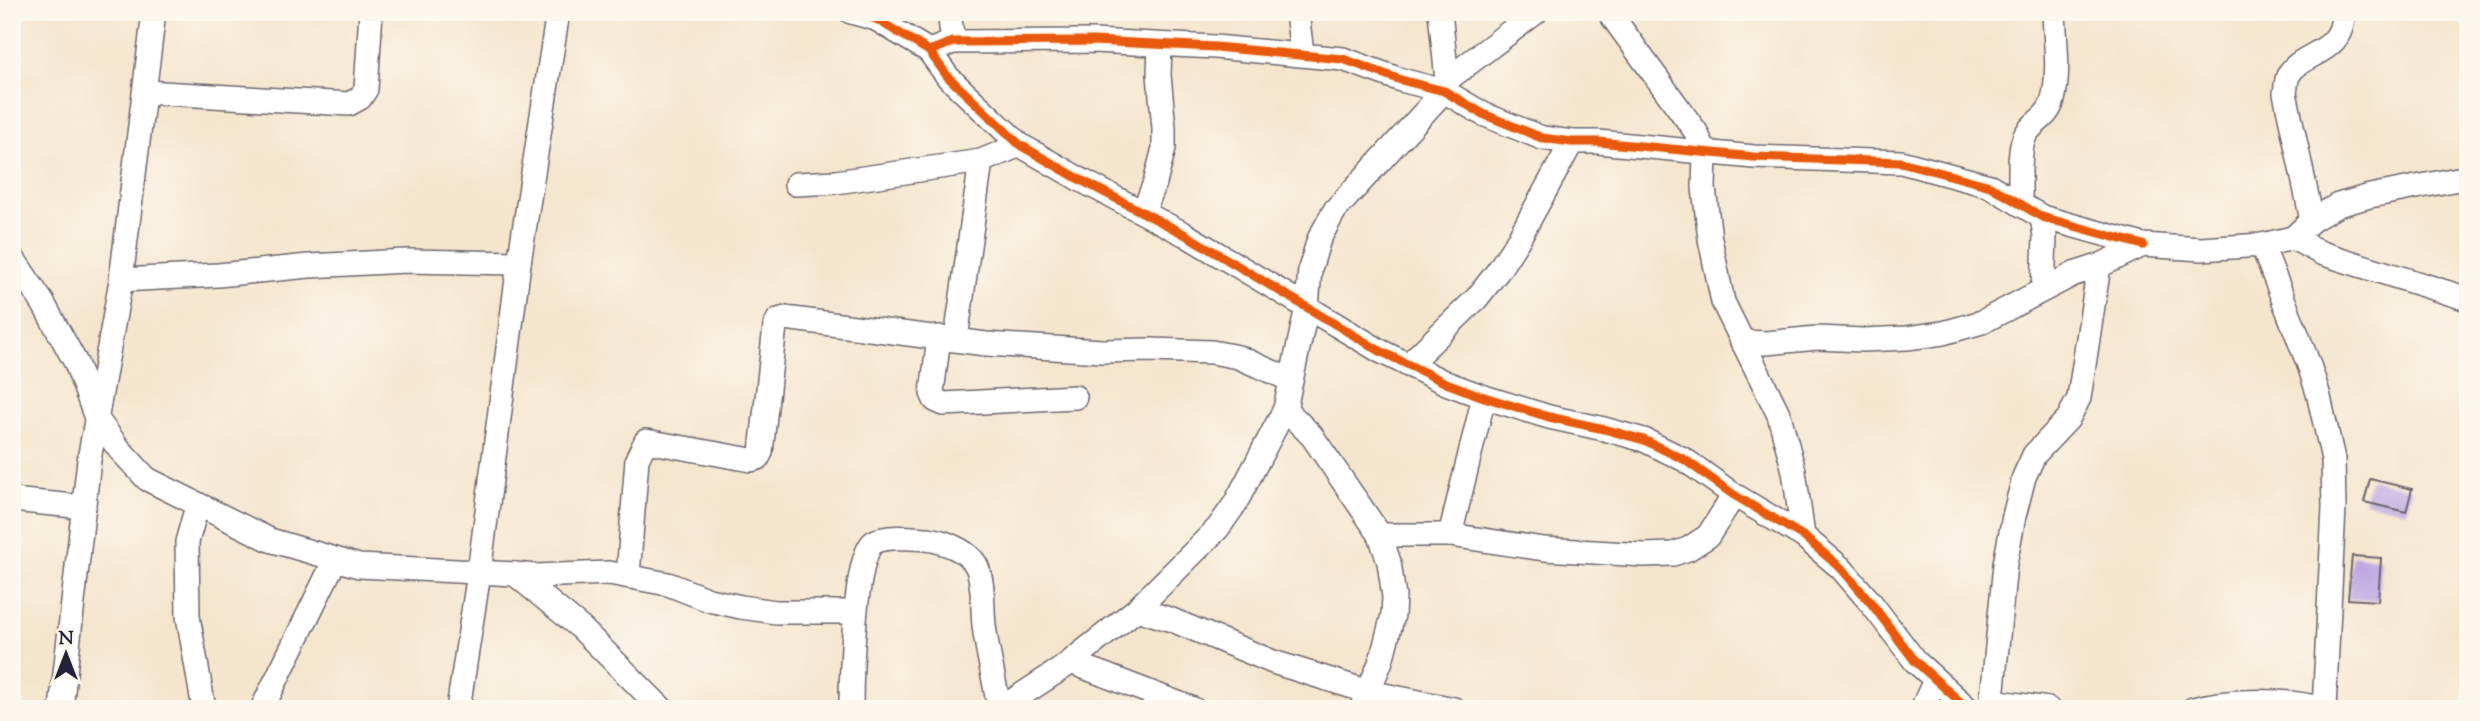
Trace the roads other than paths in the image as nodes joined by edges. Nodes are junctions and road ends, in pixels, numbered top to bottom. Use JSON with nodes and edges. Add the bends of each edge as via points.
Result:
{"nodes":[{"id":1,"x":154,"y":12,"type":"edge"},
{"id":2,"x":371,"y":12,"type":"edge"},
{"id":3,"x":558,"y":12,"type":"edge"},
{"id":4,"x":851,"y":12,"type":"edge"},
{"id":5,"x":949,"y":12,"type":"edge"},
{"id":6,"x":1297,"y":12,"type":"edge"},
{"id":7,"x":1440,"y":12,"type":"edge"},
{"id":8,"x":1536,"y":12,"type":"edge"},
{"id":9,"x":1609,"y":12,"type":"edge"},
{"id":10,"x":2054,"y":12,"type":"edge"},
{"id":11,"x":2343,"y":12,"type":"edge"},
{"id":12,"x":953,"y":42,"type":"junction"},
{"id":13,"x":1160,"y":44,"type":"junction"},
{"id":14,"x":929,"y":51,"type":"junction"},
{"id":15,"x":1302,"y":54,"type":"junction"},
{"id":16,"x":1446,"y":85,"type":"junction"},
{"id":17,"x":145,"y":92,"type":"junction"},
{"id":18,"x":1572,"y":142,"type":"junction"},
{"id":19,"x":1020,"y":145,"type":"junction"},
{"id":20,"x":1705,"y":152,"type":"junction"},
{"id":21,"x":981,"y":161,"type":"junction"},
{"id":22,"x":2468,"y":177,"type":"edge"},
{"id":23,"x":796,"y":184,"type":"dead end"},
{"id":24,"x":2020,"y":204,"type":"junction"},
{"id":25,"x":1143,"y":212,"type":"junction"},
{"id":26,"x":2042,"y":217,"type":"junction"},
{"id":27,"x":2312,"y":220,"type":"junction"},
{"id":28,"x":2293,"y":238,"type":"junction"},
{"id":29,"x":2143,"y":245,"type":"junction"},
{"id":30,"x":2262,"y":245,"type":"junction"},
{"id":31,"x":12,"y":257,"type":"edge"},
{"id":32,"x":519,"y":263,"type":"junction"},
{"id":33,"x":2099,"y":266,"type":"junction"},
{"id":34,"x":121,"y":280,"type":"junction"},
{"id":35,"x":2043,"y":289,"type":"junction"},
{"id":36,"x":2468,"y":299,"type":"edge"},
{"id":37,"x":1307,"y":307,"type":"junction"},
{"id":38,"x":947,"y":338,"type":"junction"},
{"id":39,"x":1742,"y":342,"type":"junction"},
{"id":40,"x":1408,"y":365,"type":"junction"},
{"id":41,"x":1291,"y":380,"type":"junction"},
{"id":42,"x":1075,"y":397,"type":"dead end"},
{"id":43,"x":1484,"y":397,"type":"junction"},
{"id":44,"x":1285,"y":409,"type":"junction"},
{"id":45,"x":96,"y":418,"type":"junction"},
{"id":46,"x":1734,"y":495,"type":"junction"},
{"id":47,"x":12,"y":499,"type":"edge"},
{"id":48,"x":197,"y":506,"type":"junction"},
{"id":49,"x":84,"y":507,"type":"junction"},
{"id":50,"x":1380,"y":535,"type":"junction"},
{"id":51,"x":1450,"y":535,"type":"junction"},
{"id":52,"x":1803,"y":536,"type":"junction"},
{"id":53,"x":335,"y":560,"type":"junction"},
{"id":54,"x":479,"y":573,"type":"junction"},
{"id":55,"x":515,"y":574,"type":"junction"},
{"id":56,"x":628,"y":576,"type":"junction"},
{"id":57,"x":1137,"y":608,"type":"junction"},
{"id":58,"x":855,"y":612,"type":"junction"},
{"id":59,"x":1071,"y":662,"type":"junction"},
{"id":60,"x":1935,"y":680,"type":"junction"},
{"id":61,"x":1365,"y":701,"type":"edge"},
{"id":62,"x":1992,"y":705,"type":"edge"},
{"id":63,"x":2314,"y":707,"type":"edge"},
{"id":64,"x":61,"y":709,"type":"edge"},
{"id":65,"x":204,"y":709,"type":"edge"},
{"id":66,"x":262,"y":709,"type":"edge"},
{"id":67,"x":458,"y":709,"type":"edge"},
{"id":68,"x":662,"y":709,"type":"edge"},
{"id":69,"x":851,"y":709,"type":"edge"},
{"id":70,"x":999,"y":709,"type":"edge"},
{"id":71,"x":1193,"y":709,"type":"edge"},
{"id":72,"x":1454,"y":709,"type":"edge"},
{"id":73,"x":1922,"y":709,"type":"edge"},
{"id":74,"x":1968,"y":709,"type":"edge"},
{"id":75,"x":2049,"y":709,"type":"edge"},
{"id":76,"x":2193,"y":709,"type":"edge"}],
"edges":[{"from":1,"to":17,"type":"street"},
{"from":2,"to":17,"type":"street","via":[[366,89],[349,104]]},
{"from":3,"to":32,"type":"street"},
{"from":4,"to":14,"type":"street","via":[[876,19]]},
{"from":5,"to":12,"type":"street"},
{"from":6,"to":15,"type":"street"},
{"from":7,"to":16,"type":"street"},
{"from":8,"to":16,"type":"street"},
{"from":9,"to":20,"type":"street","via":[[1696,132]]},
{"from":10,"to":24,"type":"street","via":[[2057,64],[2053,101],[2045,117],[2026,134]]},
{"from":11,"to":27,"type":"street","via":[[2340,33],[2295,68],[2288,76],[2285,93]]},
{"from":12,"to":13,"type":"street"},
{"from":12,"to":14,"type":"street"},
{"from":13,"to":15,"type":"street"},
{"from":13,"to":25,"type":"street","via":[[1164,148]]},
{"from":14,"to":19,"type":"street","via":[[948,77]]},
{"from":15,"to":16,"type":"street","via":[[1343,59],[1401,80]]},
{"from":16,"to":18,"type":"street","via":[[1483,114],[1542,138]]},
{"from":16,"to":37,"type":"street","via":[[1335,210],[1310,269]]},
{"from":17,"to":34,"type":"street"},
{"from":18,"to":20,"type":"street"},
{"from":18,"to":40,"type":"street","via":[[1498,271],[1477,298]]},
{"from":19,"to":21,"type":"street"},
{"from":19,"to":25,"type":"street"},
{"from":20,"to":24,"type":"street","via":[[1901,162],[1990,186]]},
{"from":20,"to":39,"type":"street","via":[[1710,239],[1723,302]]},
{"from":21,"to":23,"type":"street","via":[[836,183]]},
{"from":21,"to":38,"type":"street"},
{"from":22,"to":27,"type":"street","via":[[2370,196],[2338,205]]},
{"from":24,"to":26,"type":"street"},
{"from":25,"to":37,"type":"street"},
{"from":26,"to":29,"type":"street"},
{"from":26,"to":35,"type":"street"},
{"from":27,"to":28,"type":"street"},
{"from":28,"to":30,"type":"street"},
{"from":28,"to":36,"type":"street","via":[[2321,253]]},
{"from":29,"to":30,"type":"street","via":[[2202,249]]},
{"from":29,"to":33,"type":"street"},
{"from":30,"to":63,"type":"street","via":[[2312,374],[2333,459],[2334,509]]},
{"from":31,"to":45,"type":"street","via":[[76,363]]},
{"from":32,"to":34,"type":"street","via":[[406,261]]},
{"from":32,"to":54,"type":"street"},
{"from":33,"to":35,"type":"street"},
{"from":33,"to":62,"type":"street","via":[[2079,398],[2068,419],[2034,455],[2014,516]]},
{"from":34,"to":45,"type":"street"},
{"from":35,"to":39,"type":"street","via":[[1982,322],[1943,333],[1896,339]]},
{"from":37,"to":40,"type":"street"},
{"from":37,"to":41,"type":"street"},
{"from":38,"to":41,"type":"street","via":[[1102,351],[1212,352],[1238,357]]},
{"from":38,"to":42,"type":"street","via":[[932,393],[935,400],[944,404]]},
{"from":38,"to":56,"type":"street","via":[[778,320],[758,458],[646,441],[637,459]]},
{"from":39,"to":52,"type":"street","via":[[1787,440]]},
{"from":40,"to":43,"type":"street"},
{"from":41,"to":44,"type":"street"},
{"from":43,"to":46,"type":"street","via":[[1644,440],[1685,460]]},
{"from":43,"to":51,"type":"street"},
{"from":44,"to":50,"type":"street","via":[[1312,436]]},
{"from":44,"to":57,"type":"street","via":[[1235,504]]},
{"from":45,"to":48,"type":"street","via":[[147,479]]},
{"from":45,"to":49,"type":"street"},
{"from":46,"to":51,"type":"street","via":[[1708,536],[1673,554],[1544,549]]},
{"from":46,"to":52,"type":"street"},
{"from":47,"to":49,"type":"street"},
{"from":48,"to":53,"type":"street","via":[[271,540]]},
{"from":48,"to":65,"type":"street","via":[[187,542],[188,616]]},
{"from":49,"to":64,"type":"street"},
{"from":50,"to":51,"type":"street"},
{"from":50,"to":61,"type":"street","via":[[1392,579],[1393,615]]},
{"from":52,"to":60,"type":"street","via":[[1841,568]]},
{"from":53,"to":54,"type":"street","via":[[359,566]]},
{"from":53,"to":66,"type":"street"},
{"from":54,"to":55,"type":"street"},
{"from":54,"to":67,"type":"street"},
{"from":55,"to":56,"type":"street"},
{"from":55,"to":68,"type":"street","via":[[582,629]]},
{"from":56,"to":58,"type":"street","via":[[741,607]]},
{"from":57,"to":59,"type":"street"},
{"from":57,"to":61,"type":"street"},
{"from":58,"to":69,"type":"street"},
{"from":58,"to":70,"type":"street","via":[[872,543],[928,539],[964,554],[977,567]]},
{"from":59,"to":70,"type":"street"},
{"from":59,"to":71,"type":"street"},
{"from":60,"to":73,"type":"street"},
{"from":60,"to":74,"type":"street"},
{"from":61,"to":72,"type":"street"},
{"from":62,"to":75,"type":"street"},
{"from":63,"to":76,"type":"street","via":[[2242,703]]}]}
